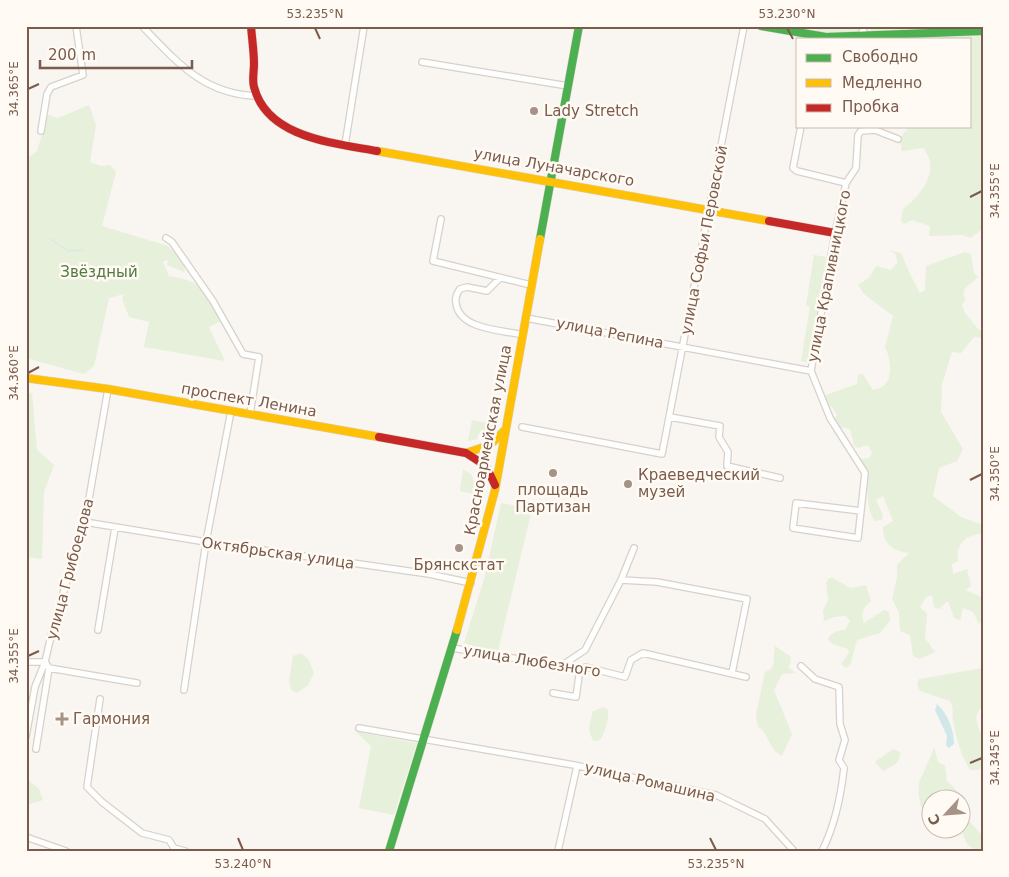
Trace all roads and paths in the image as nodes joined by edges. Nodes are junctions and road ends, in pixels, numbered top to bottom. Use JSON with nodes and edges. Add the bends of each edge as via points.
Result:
{"nodes":[{"id":1,"x":76,"y":26,"type":"edge"},
{"id":2,"x":142,"y":26,"type":"edge"},
{"id":3,"x":251,"y":26,"type":"edge"},
{"id":4,"x":364,"y":26,"type":"edge"},
{"id":5,"x":579,"y":26,"type":"edge"},
{"id":6,"x":744,"y":26,"type":"edge"},
{"id":7,"x":760,"y":26,"type":"edge"},
{"id":8,"x":865,"y":26,"type":"edge"},
{"id":9,"x":801,"y":30,"type":"edge"},
{"id":10,"x":983,"y":31,"type":"edge"},
{"id":11,"x":860,"y":37,"type":"junction"},
{"id":12,"x":422,"y":62,"type":"dead end"},
{"id":13,"x":568,"y":86,"type":"junction"},
{"id":14,"x":256,"y":96,"type":"junction"},
{"id":15,"x":801,"y":128,"type":"edge"},
{"id":16,"x":41,"y":131,"type":"dead end"},
{"id":17,"x":898,"y":139,"type":"dead end"},
{"id":18,"x":345,"y":144,"type":"junction"},
{"id":19,"x":551,"y":180,"type":"junction"},
{"id":20,"x":846,"y":182,"type":"junction"},
{"id":21,"x":711,"y":209,"type":"junction"},
{"id":22,"x":441,"y":219,"type":"dead end"},
{"id":23,"x":835,"y":233,"type":"junction"},
{"id":24,"x":166,"y":238,"type":"dead end"},
{"id":25,"x":499,"y":279,"type":"dead end"},
{"id":26,"x":532,"y":285,"type":"junction"},
{"id":27,"x":526,"y":318,"type":"junction"},
{"id":28,"x":523,"y":335,"type":"junction"},
{"id":29,"x":683,"y":347,"type":"junction"},
{"id":30,"x":811,"y":371,"type":"junction"},
{"id":31,"x":26,"y":378,"type":"edge"},
{"id":32,"x":108,"y":389,"type":"junction"},
{"id":33,"x":231,"y":411,"type":"junction"},
{"id":34,"x":250,"y":414,"type":"junction"},
{"id":35,"x":670,"y":417,"type":"junction"},
{"id":36,"x":522,"y":427,"type":"dead end"},
{"id":37,"x":506,"y":428,"type":"junction"},
{"id":38,"x":466,"y":453,"type":"junction"},
{"id":39,"x":780,"y":478,"type":"dead end"},
{"id":40,"x":495,"y":490,"type":"junction"},
{"id":41,"x":861,"y":511,"type":"junction"},
{"id":42,"x":85,"y":522,"type":"junction"},
{"id":43,"x":115,"y":528,"type":"junction"},
{"id":44,"x":206,"y":542,"type":"junction"},
{"id":45,"x":634,"y":548,"type":"dead end"},
{"id":46,"x":622,"y":580,"type":"junction"},
{"id":47,"x":471,"y":583,"type":"junction"},
{"id":48,"x":98,"y":630,"type":"dead end"},
{"id":49,"x":452,"y":648,"type":"junction"},
{"id":50,"x":26,"y":662,"type":"edge"},
{"id":51,"x":45,"y":662,"type":"junction"},
{"id":52,"x":560,"y":666,"type":"junction"},
{"id":53,"x":800,"y":666,"type":"dead end"},
{"id":54,"x":49,"y":668,"type":"junction"},
{"id":55,"x":580,"y":669,"type":"junction"},
{"id":56,"x":732,"y":673,"type":"junction"},
{"id":57,"x":746,"y":677,"type":"dead end"},
{"id":58,"x":137,"y":683,"type":"dead end"},
{"id":59,"x":184,"y":690,"type":"dead end"},
{"id":60,"x":553,"y":693,"type":"dead end"},
{"id":61,"x":100,"y":699,"type":"dead end"},
{"id":62,"x":359,"y":728,"type":"dead end"},
{"id":63,"x":26,"y":736,"type":"edge"},
{"id":64,"x":424,"y":739,"type":"junction"},
{"id":65,"x":36,"y":749,"type":"dead end"},
{"id":66,"x":577,"y":766,"type":"junction"},
{"id":67,"x":26,"y":837,"type":"edge"},
{"id":68,"x":174,"y":849,"type":"edge"},
{"id":69,"x":66,"y":851,"type":"edge"},
{"id":70,"x":185,"y":851,"type":"edge"},
{"id":71,"x":389,"y":851,"type":"edge"},
{"id":72,"x":558,"y":851,"type":"edge"},
{"id":73,"x":794,"y":851,"type":"edge"},
{"id":74,"x":822,"y":851,"type":"edge"}],
"edges":[{"from":1,"to":16,"type":"street","via":[[83,75],[51,87]]},
{"from":2,"to":14,"type":"street","via":[[178,63],[207,85],[235,95]]},
{"from":3,"to":14,"type":"main road"},
{"from":4,"to":18,"type":"street"},
{"from":5,"to":13,"type":"main road","name":"Красноармейская улица"},
{"from":6,"to":21,"type":"street","name":"улица Софьи Перовской"},
{"from":7,"to":9,"type":"main road"},
{"from":8,"to":11,"type":"street"},
{"from":9,"to":11,"type":"main road","via":[[826,37]]},
{"from":10,"to":11,"type":"main road"},
{"from":12,"to":13,"type":"street"},
{"from":13,"to":19,"type":"main road","name":"Красноармейская улица"},
{"from":14,"to":18,"type":"main road","name":"улица Луначарского","via":[[271,118],[294,132]]},
{"from":15,"to":20,"type":"street","via":[[793,168]]},
{"from":17,"to":20,"type":"street","name":"улица Крапивницкого","via":[[875,130],[859,132],[856,168]]},
{"from":18,"to":19,"type":"main road","name":"улица Луначарского"},
{"from":19,"to":21,"type":"main road","name":"улица Луначарского"},
{"from":19,"to":26,"type":"main road","name":"Красноармейская улица"},
{"from":20,"to":23,"type":"street","name":"улица Крапивницкого"},
{"from":21,"to":23,"type":"main road","name":"улица Луначарского"},
{"from":21,"to":29,"type":"street","name":"улица Софьи Перовской"},
{"from":22,"to":26,"type":"street","via":[[433,261]]},
{"from":23,"to":30,"type":"street","name":"улица Крапивницкого"},
{"from":24,"to":34,"type":"street","via":[[218,308],[243,354],[259,357]]},
{"from":25,"to":28,"type":"street","via":[[487,291],[467,287],[460,289],[456,297],[457,309],[473,323]]},
{"from":26,"to":27,"type":"main road","name":"Красноармейская улица"},
{"from":27,"to":28,"type":"main road","name":"Красноармейская улица"},
{"from":27,"to":29,"type":"street","name":"улица Репина"},
{"from":28,"to":37,"type":"main road","name":"Красноармейская улица"},
{"from":29,"to":30,"type":"street","name":"улица Репина"},
{"from":29,"to":35,"type":"street","name":"улица Софьи Перовской"},
{"from":30,"to":41,"type":"street","name":"улица Крапивницкого","via":[[830,418],[865,473]]},
{"from":31,"to":32,"type":"main road","name":"проспект Ленина"},
{"from":32,"to":33,"type":"main road","name":"проспект Ленина"},
{"from":32,"to":42,"type":"street","name":"улица Грибоедова"},
{"from":33,"to":34,"type":"main road","name":"проспект Ленина"},
{"from":33,"to":44,"type":"street"},
{"from":34,"to":38,"type":"main road","name":"проспект Ленина"},
{"from":35,"to":36,"type":"street","name":"улица Софьи Перовской","via":[[662,454]]},
{"from":35,"to":39,"type":"street","via":[[720,426],[719,437],[728,452],[727,466]]},
{"from":37,"to":38,"type":"main road","via":[[490,445]]},
{"from":37,"to":40,"type":"main road","name":"Красноармейская улица"},
{"from":38,"to":40,"type":"main road","via":[[486,466],[494,479]]},
{"from":40,"to":47,"type":"main road","name":"Красноармейская улица"},
{"from":41,"to":41,"type":"street","name":"улица Крапивницкого","via":[[858,538],[793,528],[796,502]]},
{"from":42,"to":43,"type":"street","name":"Октябрьская улица"},
{"from":42,"to":51,"type":"street","name":"улица Грибоедова"},
{"from":43,"to":44,"type":"street","name":"Октябрьская улица"},
{"from":43,"to":48,"type":"street"},
{"from":44,"to":47,"type":"street","name":"Октябрьская улица"},
{"from":44,"to":59,"type":"street"},
{"from":45,"to":46,"type":"street"},
{"from":46,"to":52,"type":"street","via":[[585,650]]},
{"from":46,"to":56,"type":"street","via":[[657,582],[746,599]]},
{"from":47,"to":49,"type":"main road","name":"Красноармейская улица"},
{"from":49,"to":52,"type":"street","name":"улица Любезного"},
{"from":49,"to":64,"type":"main road","name":"Красноармейская улица"},
{"from":50,"to":51,"type":"street"},
{"from":51,"to":54,"type":"street"},
{"from":51,"to":63,"type":"street","name":"улица Грибоедова","via":[[35,686]]},
{"from":52,"to":55,"type":"street","name":"улица Любезного"},
{"from":53,"to":74,"type":"street","via":[[815,679],[839,687],[840,724],[845,740],[839,760],[844,768],[831,834]]},
{"from":54,"to":58,"type":"street"},
{"from":54,"to":65,"type":"street"},
{"from":55,"to":56,"type":"street","name":"улица Любезного","via":[[586,667],[625,677],[631,660],[643,653]]},
{"from":55,"to":60,"type":"street","via":[[576,697]]},
{"from":56,"to":57,"type":"street","name":"улица Любезного"},
{"from":61,"to":68,"type":"street","via":[[87,787],[142,833],[169,840]]},
{"from":62,"to":64,"type":"street","name":"улица Ромашина"},
{"from":64,"to":66,"type":"street","name":"улица Ромашина"},
{"from":64,"to":71,"type":"main road","name":"Красноармейская улица"},
{"from":66,"to":72,"type":"street","name":"улица Ромашина"},
{"from":66,"to":73,"type":"street","name":"улица Ромашина","via":[[716,795],[765,819]]},
{"from":67,"to":69,"type":"street"},
{"from":68,"to":70,"type":"street"}]}
